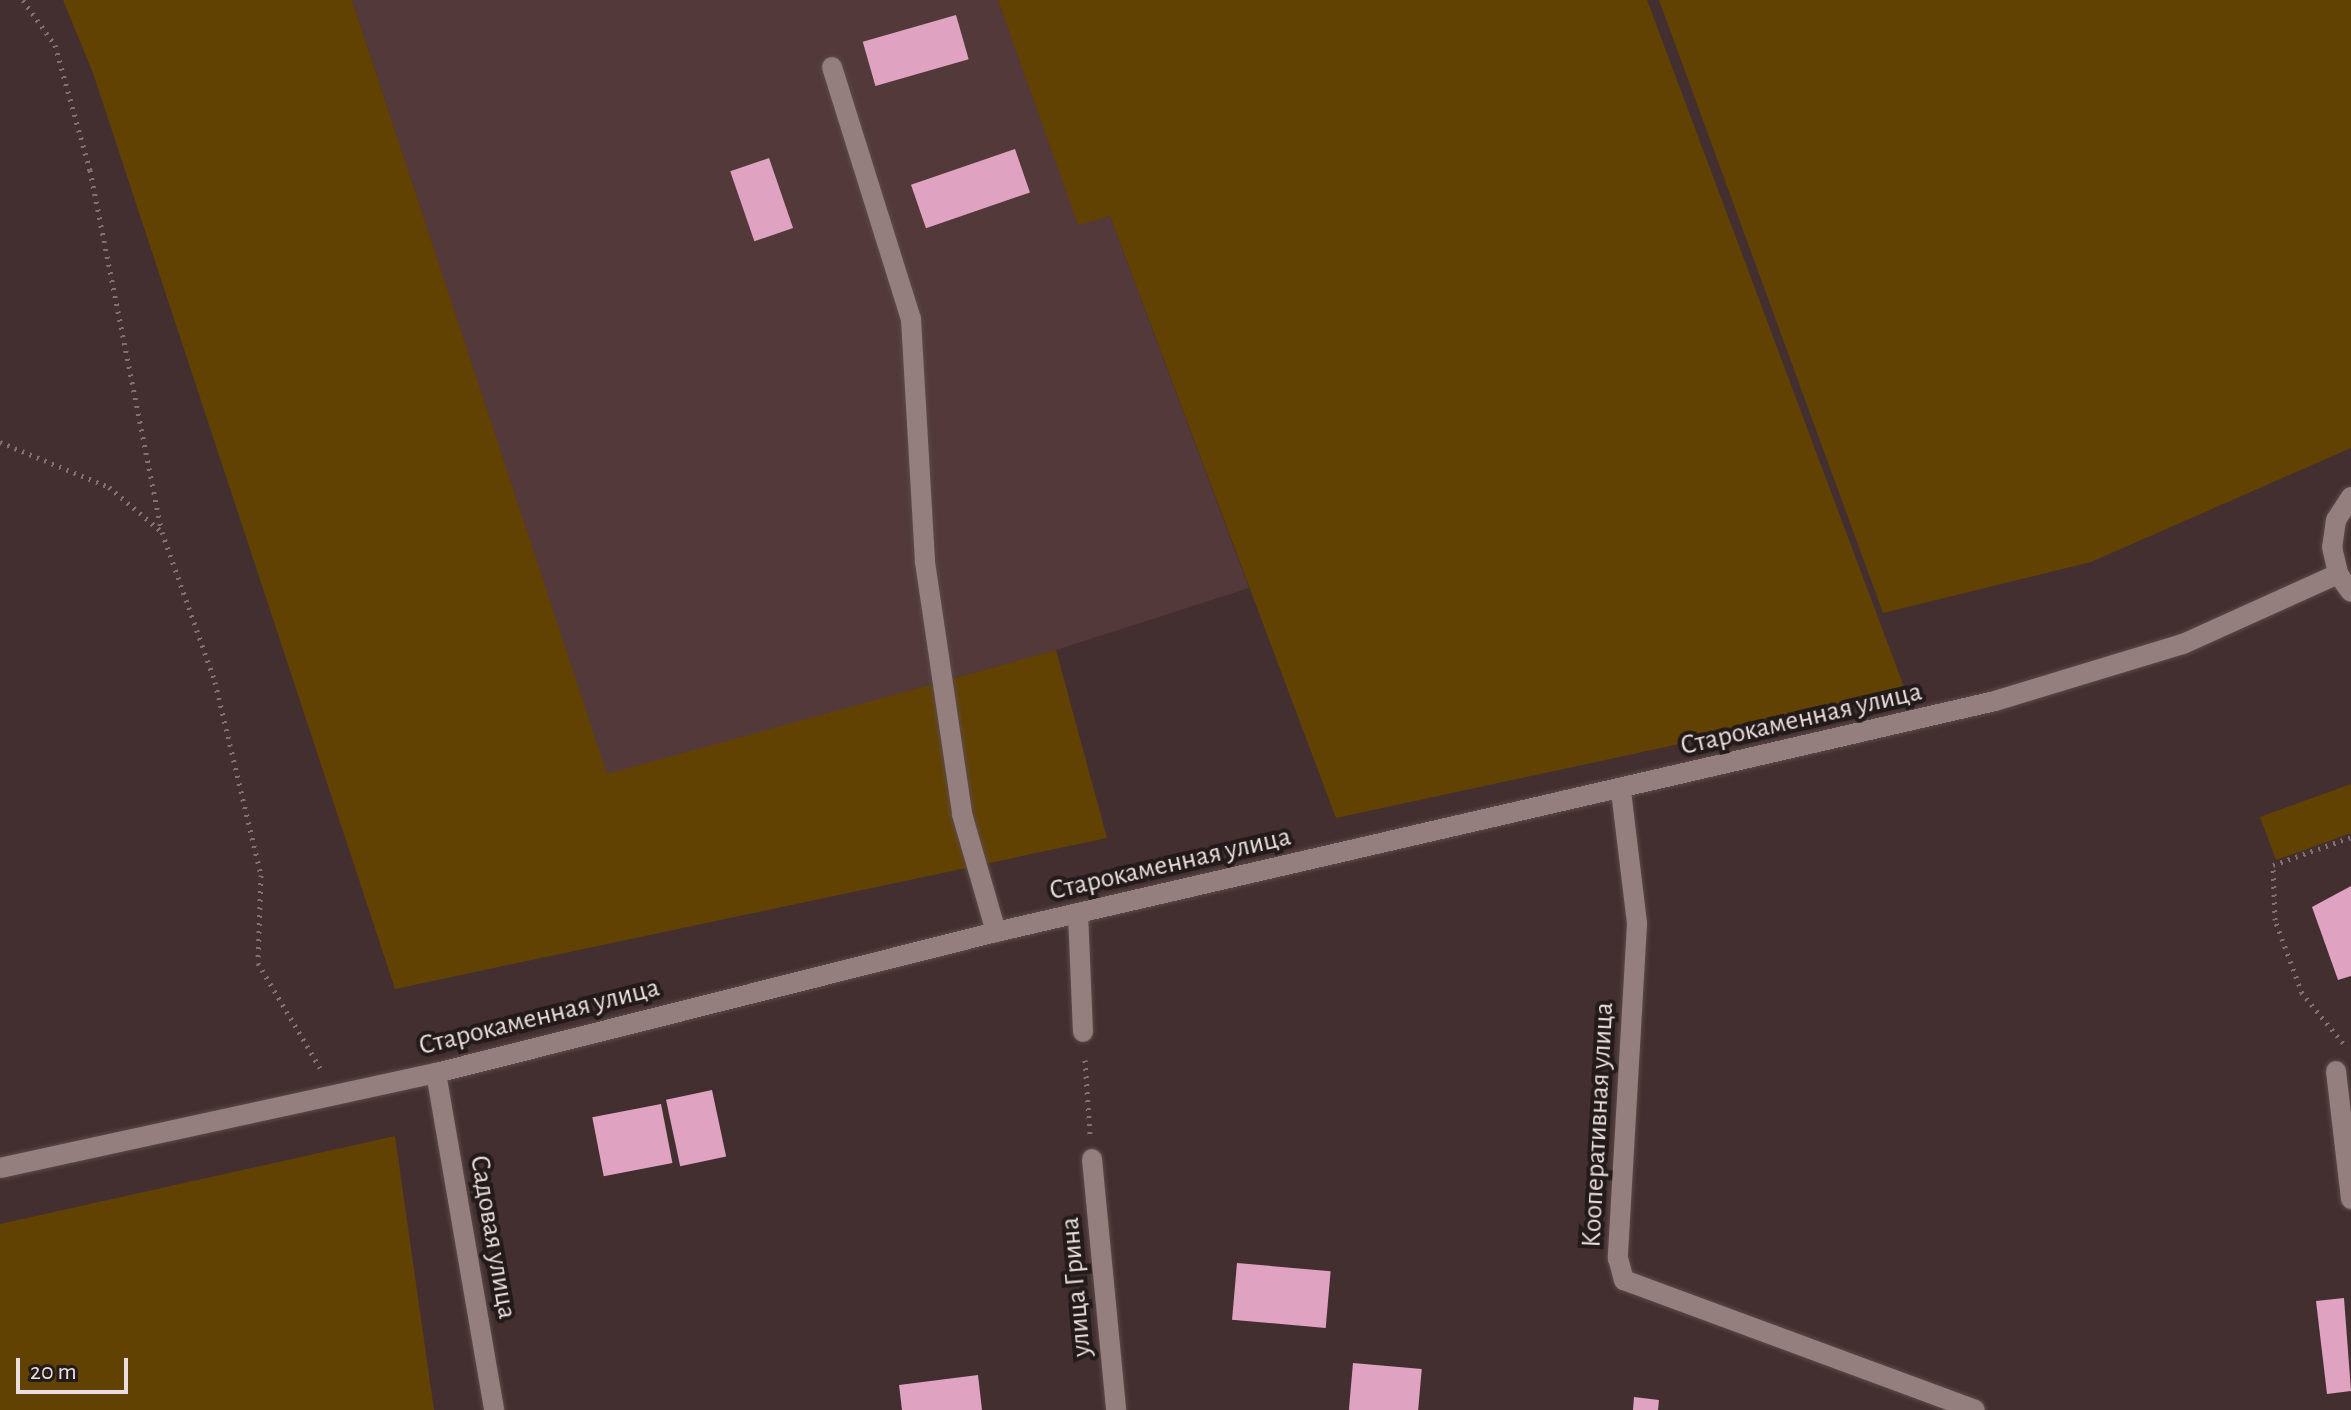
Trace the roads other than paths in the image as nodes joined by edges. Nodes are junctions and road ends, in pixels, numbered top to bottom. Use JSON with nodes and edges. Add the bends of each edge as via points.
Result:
{"nodes":[{"id":1,"x":832,"y":67,"type":"dead end"},
{"id":2,"x":2351,"y":497,"type":"edge"},
{"id":3,"x":2338,"y":574,"type":"junction"},
{"id":4,"x":2351,"y":592,"type":"edge"},
{"id":5,"x":1621,"y":791,"type":"junction"},
{"id":6,"x":1078,"y":913,"type":"junction"},
{"id":7,"x":996,"y":932,"type":"junction"},
{"id":8,"x":1083,"y":1032,"type":"road end"},
{"id":9,"x":2336,"y":1071,"type":"dead end"},
{"id":10,"x":436,"y":1073,"type":"junction"},
{"id":11,"x":1092,"y":1159,"type":"road end"},
{"id":12,"x":0,"y":1168,"type":"edge"},
{"id":13,"x":2351,"y":1199,"type":"edge"},
{"id":14,"x":494,"y":1410,"type":"edge"},
{"id":15,"x":1116,"y":1410,"type":"edge"},
{"id":16,"x":1975,"y":1410,"type":"edge"}],
"edges":[{"from":1,"to":7,"type":"street","via":[[911,319],[925,562],[962,814]]},
{"from":2,"to":3,"type":"street","via":[[2333,533]]},
{"from":3,"to":4,"type":"street"},
{"from":3,"to":5,"type":"street","name":"Старокаменная улица","via":[[2183,644],[1995,701]]},
{"from":5,"to":6,"type":"street","name":"Старокаменная улица"},
{"from":5,"to":16,"type":"street","name":"Кооперативная улица","via":[[1637,924],[1618,1258],[1624,1280]]},
{"from":6,"to":7,"type":"street","name":"Старокаменная улица"},
{"from":6,"to":8,"type":"street"},
{"from":7,"to":10,"type":"street","name":"Старокаменная улица"},
{"from":9,"to":13,"type":"street"},
{"from":10,"to":12,"type":"street","name":"Старокаменная улица"},
{"from":10,"to":14,"type":"street","name":"Садовая улица"},
{"from":11,"to":15,"type":"street","name":"улица Грина"}]}
